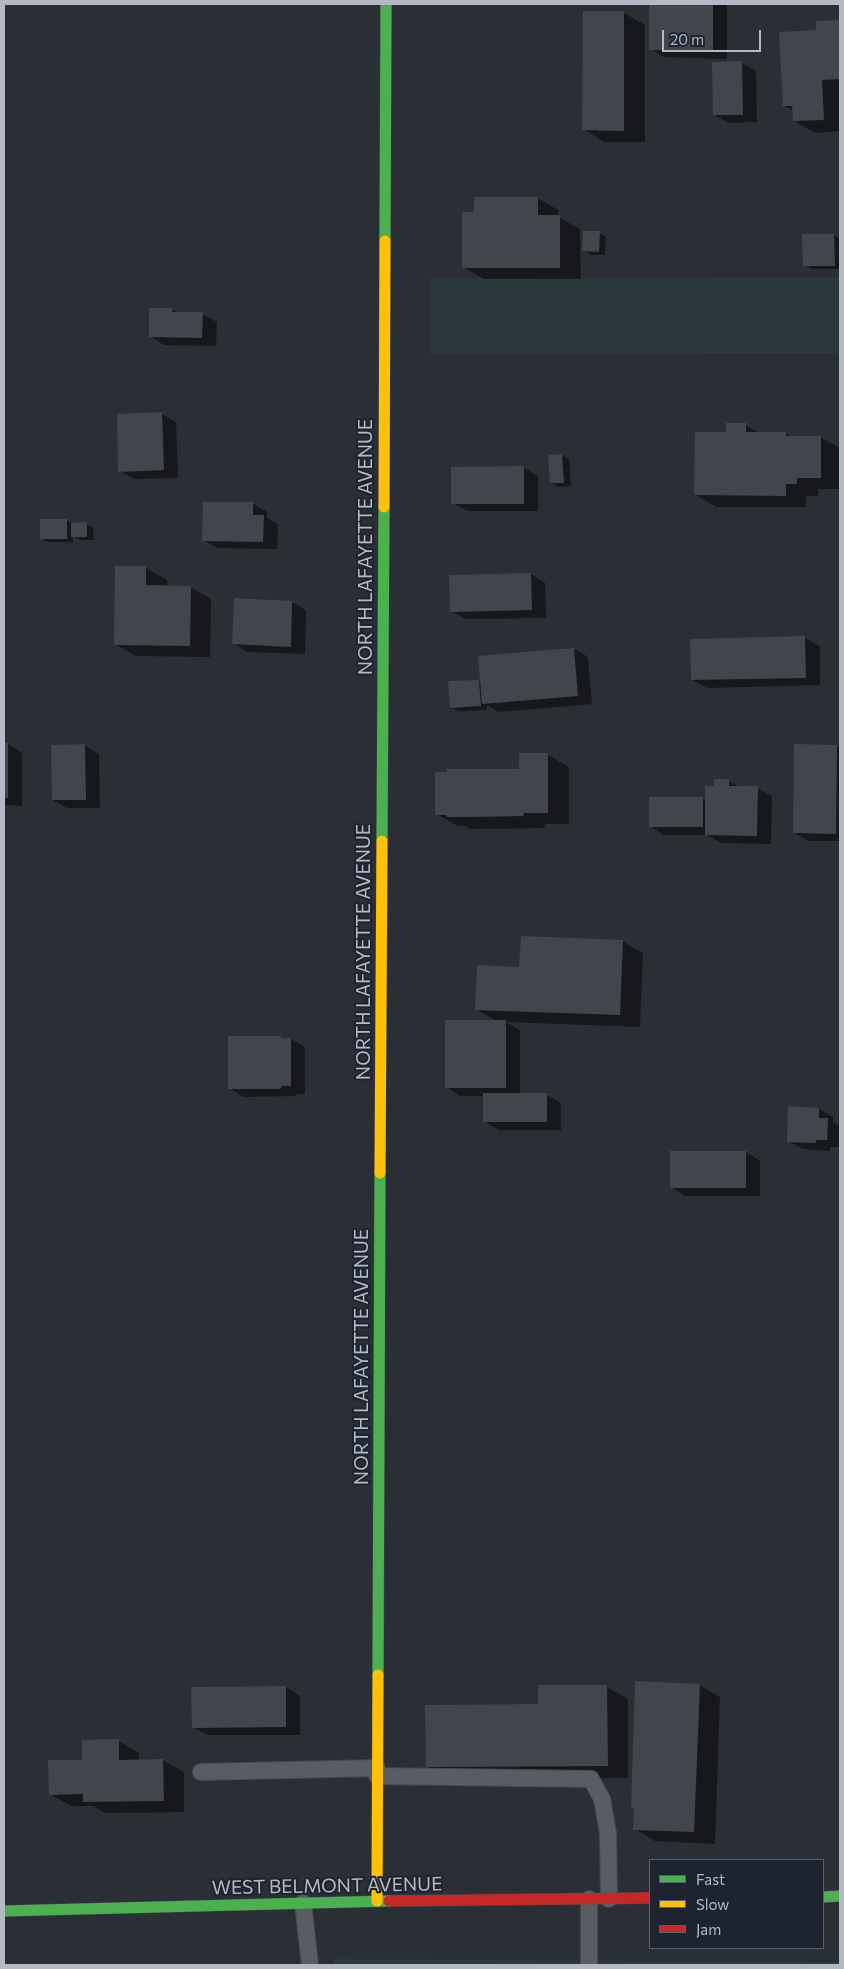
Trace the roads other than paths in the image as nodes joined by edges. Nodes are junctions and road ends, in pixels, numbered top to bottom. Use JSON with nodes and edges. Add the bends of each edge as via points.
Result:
{"nodes":[{"id":1,"x":386,"y":4,"type":"edge"},
{"id":2,"x":201,"y":1772,"type":"dead end"},
{"id":3,"x":377,"y":1772,"type":"junction"},
{"id":4,"x":840,"y":1896,"type":"edge"},
{"id":5,"x":824,"y":1897,"type":"edge"},
{"id":6,"x":649,"y":1898,"type":"edge"},
{"id":7,"x":590,"y":1899,"type":"junction"},
{"id":8,"x":609,"y":1899,"type":"junction"},
{"id":9,"x":376,"y":1901,"type":"junction"},
{"id":10,"x":304,"y":1903,"type":"junction"},
{"id":11,"x":4,"y":1911,"type":"edge"},
{"id":12,"x":310,"y":1965,"type":"edge"},
{"id":13,"x":589,"y":1965,"type":"edge"}],
"edges":[{"from":1,"to":3,"type":"street","name":"NORTH LAFAYETTE AVENUE"},
{"from":2,"to":3,"type":"lane"},
{"from":3,"to":8,"type":"lane","via":[[591,1779],[602,1799],[608,1833]]},
{"from":3,"to":9,"type":"street","name":"NORTH LAFAYETTE AVENUE"},
{"from":4,"to":5,"type":"street"},
{"from":6,"to":8,"type":"street","name":"WEST BELMONT AVENUE"},
{"from":7,"to":8,"type":"street","name":"WEST BELMONT AVENUE"},
{"from":7,"to":9,"type":"street","name":"WEST BELMONT AVENUE"},
{"from":7,"to":13,"type":"lane"},
{"from":9,"to":10,"type":"street","name":"WEST BELMONT AVENUE"},
{"from":10,"to":11,"type":"street","name":"WEST BELMONT AVENUE"},
{"from":10,"to":12,"type":"lane"}]}
